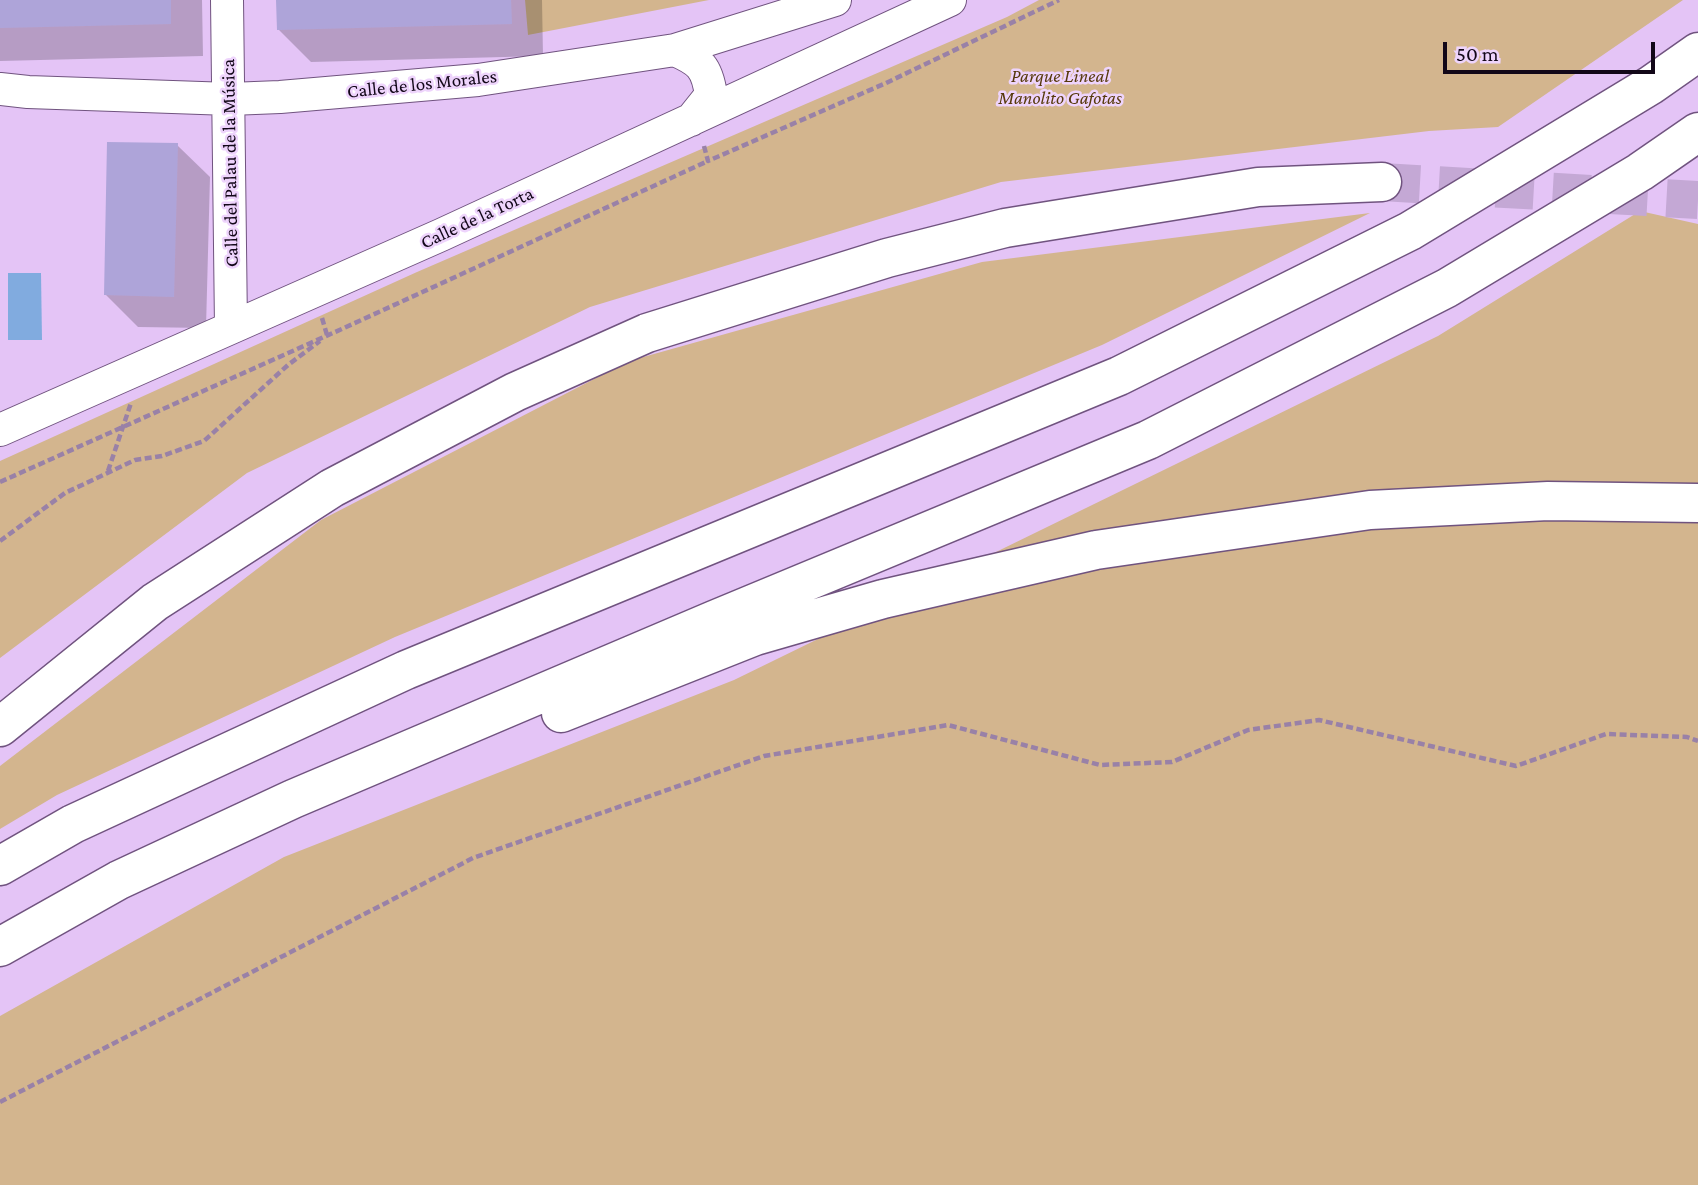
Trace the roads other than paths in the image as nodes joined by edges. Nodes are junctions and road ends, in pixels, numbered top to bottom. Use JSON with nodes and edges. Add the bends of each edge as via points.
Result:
{"nodes":[{"id":1,"x":227,"y":0,"type":"edge"},
{"id":2,"x":835,"y":0,"type":"edge"},
{"id":3,"x":950,"y":0,"type":"edge"},
{"id":4,"x":675,"y":50,"type":"junction"},
{"id":5,"x":1698,"y":52,"type":"edge"},
{"id":6,"x":0,"y":89,"type":"edge"},
{"id":7,"x":230,"y":99,"type":"junction"},
{"id":8,"x":696,"y":129,"type":"junction"},
{"id":9,"x":1698,"y":132,"type":"edge"},
{"id":10,"x":1698,"y":148,"type":"edge"},
{"id":11,"x":1640,"y":172,"type":"junction"},
{"id":12,"x":1381,"y":182,"type":"tunnel mouth"},
{"id":13,"x":232,"y":327,"type":"junction"},
{"id":14,"x":0,"y":430,"type":"edge"},
{"id":15,"x":1692,"y":503,"type":"edge"},
{"id":16,"x":0,"y":727,"type":"edge"},
{"id":17,"x":293,"y":799,"type":"junction"},
{"id":18,"x":0,"y":866,"type":"edge"},
{"id":19,"x":0,"y":947,"type":"edge"}],
"edges":[{"from":1,"to":7,"type":"street","name":"Calle del Palau de la Música"},
{"from":2,"to":4,"type":"street","name":"Calle de los Morales"},
{"from":3,"to":8,"type":"street","name":"Calle de la Torta"},
{"from":4,"to":7,"type":"street","name":"Calle de los Morales","via":[[478,80]]},
{"from":4,"to":8,"type":"street","via":[[697,60],[709,76],[712,95]]},
{"from":5,"to":18,"type":"highway","via":[[1410,231],[1119,376],[406,670],[73,824]]},
{"from":6,"to":7,"type":"street","name":"Calle de los Morales"},
{"from":7,"to":13,"type":"street","name":"Calle del Palau de la Música"},
{"from":8,"to":13,"type":"street","name":"Calle de la Torta"},
{"from":9,"to":11,"type":"highway"},
{"from":10,"to":11,"type":"highway"},
{"from":11,"to":17,"type":"highway","via":[[1447,288],[1148,440]]},
{"from":12,"to":16,"type":"highway","via":[[1258,187],[1004,228],[887,258],[647,333],[515,392],[332,488],[155,602]]},
{"from":13,"to":14,"type":"street","name":"Calle de la Torta"},
{"from":15,"to":17,"type":"highway","via":[[1548,501],[1370,510],[1096,550],[883,599],[755,636],[391,780]]},
{"from":17,"to":19,"type":"highway","via":[[119,880]]}]}
